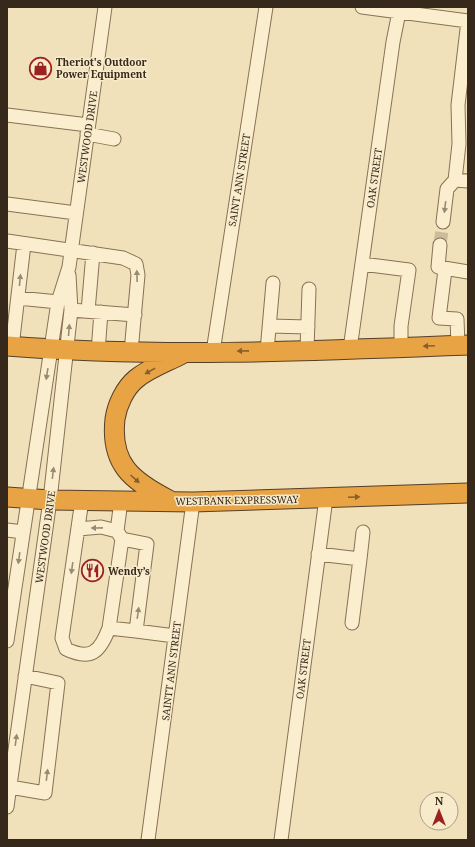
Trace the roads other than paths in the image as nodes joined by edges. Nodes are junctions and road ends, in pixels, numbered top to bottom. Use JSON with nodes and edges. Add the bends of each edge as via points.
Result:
{"nodes":[{"id":1,"x":105,"y":7,"type":"edge"},
{"id":2,"x":266,"y":7,"type":"edge"},
{"id":3,"x":362,"y":7,"type":"edge"},
{"id":4,"x":400,"y":10,"type":"edge"},
{"id":5,"x":468,"y":21,"type":"edge"},
{"id":6,"x":7,"y":114,"type":"edge"},
{"id":7,"x":88,"y":130,"type":"junction"},
{"id":8,"x":114,"y":139,"type":"dead end"},
{"id":9,"x":455,"y":180,"type":"junction"},
{"id":10,"x":468,"y":181,"type":"edge"},
{"id":11,"x":7,"y":204,"type":"edge"},
{"id":12,"x":76,"y":213,"type":"junction"},
{"id":13,"x":442,"y":222,"type":"tunnel mouth"},
{"id":14,"x":7,"y":241,"type":"edge"},
{"id":15,"x":24,"y":244,"type":"junction"},
{"id":16,"x":440,"y":245,"type":"tunnel mouth"},
{"id":17,"x":71,"y":250,"type":"junction"},
{"id":18,"x":93,"y":253,"type":"junction"},
{"id":19,"x":362,"y":264,"type":"junction"},
{"id":20,"x":68,"y":267,"type":"junction"},
{"id":21,"x":445,"y":270,"type":"junction"},
{"id":22,"x":468,"y":272,"type":"edge"},
{"id":23,"x":273,"y":284,"type":"dead end"},
{"id":24,"x":309,"y":289,"type":"dead end"},
{"id":25,"x":18,"y":298,"type":"junction"},
{"id":26,"x":58,"y":302,"type":"junction"},
{"id":27,"x":71,"y":310,"type":"junction"},
{"id":28,"x":88,"y":311,"type":"junction"},
{"id":29,"x":101,"y":312,"type":"junction"},
{"id":30,"x":135,"y":315,"type":"junction"},
{"id":31,"x":463,"y":319,"type":"edge"},
{"id":32,"x":270,"y":326,"type":"junction"},
{"id":33,"x":308,"y":327,"type":"junction"},
{"id":34,"x":463,"y":345,"type":"edge"},
{"id":35,"x":10,"y":347,"type":"edge"},
{"id":36,"x":401,"y":347,"type":"junction"},
{"id":37,"x":350,"y":349,"type":"junction"},
{"id":38,"x":59,"y":350,"type":"junction"},
{"id":39,"x":307,"y":350,"type":"junction"},
{"id":40,"x":267,"y":351,"type":"junction"},
{"id":41,"x":98,"y":352,"type":"junction"},
{"id":42,"x":131,"y":352,"type":"junction"},
{"id":43,"x":213,"y":352,"type":"junction"},
{"id":44,"x":185,"y":353,"type":"junction"},
{"id":45,"x":468,"y":493,"type":"edge"},
{"id":46,"x":7,"y":497,"type":"edge"},
{"id":47,"x":28,"y":498,"type":"junction"},
{"id":48,"x":326,"y":498,"type":"junction"},
{"id":49,"x":50,"y":500,"type":"junction"},
{"id":50,"x":82,"y":500,"type":"junction"},
{"id":51,"x":121,"y":501,"type":"junction"},
{"id":52,"x":171,"y":502,"type":"junction"},
{"id":53,"x":193,"y":502,"type":"junction"},
{"id":54,"x":78,"y":529,"type":"junction"},
{"id":55,"x":7,"y":530,"type":"edge"},
{"id":56,"x":23,"y":532,"type":"junction"},
{"id":57,"x":363,"y":532,"type":"dead end"},
{"id":58,"x":119,"y":535,"type":"junction"},
{"id":59,"x":318,"y":554,"type":"junction"},
{"id":60,"x":360,"y":558,"type":"junction"},
{"id":61,"x":9,"y":609,"type":"edge"},
{"id":62,"x":34,"y":614,"type":"junction"},
{"id":63,"x":352,"y":623,"type":"dead end"},
{"id":64,"x":109,"y":628,"type":"junction"},
{"id":65,"x":136,"y":631,"type":"junction"},
{"id":66,"x":175,"y":636,"type":"junction"},
{"id":67,"x":7,"y":641,"type":"edge"},
{"id":68,"x":25,"y":676,"type":"junction"},
{"id":69,"x":10,"y":787,"type":"junction"},
{"id":70,"x":7,"y":806,"type":"edge"},
{"id":71,"x":148,"y":840,"type":"edge"},
{"id":72,"x":281,"y":840,"type":"edge"}],
"edges":[{"from":1,"to":7,"type":"street","name":"WESTWOOD DRIVE"},
{"from":2,"to":43,"type":"street","name":"SAINT ANN STREET"},
{"from":3,"to":4,"type":"street"},
{"from":4,"to":5,"type":"street"},
{"from":4,"to":19,"type":"street","name":"OAK STREET"},
{"from":5,"to":9,"type":"street","via":[[458,105],[459,144]]},
{"from":6,"to":7,"type":"street"},
{"from":7,"to":8,"type":"street"},
{"from":7,"to":12,"type":"street","name":"WESTWOOD DRIVE"},
{"from":9,"to":10,"type":"street"},
{"from":9,"to":13,"type":"street","one_way":true,"via":[[447,189]]},
{"from":11,"to":12,"type":"street"},
{"from":12,"to":17,"type":"street","name":"WESTWOOD DRIVE"},
{"from":14,"to":15,"type":"street"},
{"from":15,"to":17,"type":"street"},
{"from":25,"to":15,"type":"street","one_way":true},
{"from":16,"to":21,"type":"street","via":[[438,267]]},
{"from":17,"to":18,"type":"street"},
{"from":17,"to":20,"type":"street","name":"WESTWOOD DRIVE"},
{"from":18,"to":28,"type":"street"},
{"from":30,"to":18,"type":"street","one_way":true,"via":[[138,275],[136,264],[123,258]]},
{"from":19,"to":36,"type":"street","via":[[409,270],[401,326]]},
{"from":19,"to":37,"type":"street","name":"OAK STREET"},
{"from":20,"to":26,"type":"street","name":"WESTWOOD DRIVE"},
{"from":20,"to":27,"type":"street","name":"WESTWOOD DRIVE"},
{"from":21,"to":22,"type":"street"},
{"from":21,"to":31,"type":"street","via":[[439,318]]},
{"from":23,"to":32,"type":"street"},
{"from":24,"to":33,"type":"street"},
{"from":25,"to":26,"type":"street"},
{"from":25,"to":35,"type":"street"},
{"from":26,"to":38,"type":"street","name":"WESTWOOD DRIVE"},
{"from":27,"to":28,"type":"street"},
{"from":38,"to":27,"type":"street","name":"WESTWOOD DRIVE","one_way":true},
{"from":28,"to":29,"type":"street"},
{"from":29,"to":30,"type":"street"},
{"from":29,"to":41,"type":"street"},
{"from":30,"to":42,"type":"street"},
{"from":31,"to":34,"type":"street"},
{"from":32,"to":33,"type":"street"},
{"from":32,"to":40,"type":"street"},
{"from":33,"to":39,"type":"street"},
{"from":34,"to":36,"type":"highway","one_way":true},
{"from":35,"to":38,"type":"highway"},
{"from":36,"to":37,"type":"highway"},
{"from":37,"to":39,"type":"highway"},
{"from":38,"to":41,"type":"highway"},
{"from":38,"to":47,"type":"street","name":"WESTWOOD DRIVE","one_way":true},
{"from":49,"to":38,"type":"street","name":"WESTWOOD DRIVE","one_way":true},
{"from":39,"to":40,"type":"highway"},
{"from":40,"to":43,"type":"highway","one_way":true},
{"from":41,"to":42,"type":"highway"},
{"from":42,"to":44,"type":"highway"},
{"from":43,"to":44,"type":"highway"},
{"from":44,"to":52,"type":"highway","one_way":true,"via":[[136,379],[120,403],[114,427],[114,442],[121,464],[146,489]]},
{"from":48,"to":45,"type":"highway","name":"WESTBANK EXPRESSWAY","one_way":true},
{"from":46,"to":47,"type":"highway","name":"WESTBANK EXPRESSWAY"},
{"from":47,"to":49,"type":"highway","name":"WESTBANK EXPRESSWAY"},
{"from":47,"to":56,"type":"street","name":"WESTWOOD DRIVE"},
{"from":48,"to":53,"type":"highway","name":"WESTBANK EXPRESSWAY"},
{"from":48,"to":59,"type":"street","name":"OAK STREET"},
{"from":49,"to":50,"type":"highway","name":"WESTBANK EXPRESSWAY"},
{"from":49,"to":62,"type":"street","name":"WESTWOOD DRIVE"},
{"from":50,"to":51,"type":"highway","name":"WESTBANK EXPRESSWAY"},
{"from":50,"to":54,"type":"street"},
{"from":51,"to":52,"type":"highway","name":"WESTBANK EXPRESSWAY"},
{"from":51,"to":58,"type":"street"},
{"from":52,"to":53,"type":"highway","name":"WESTBANK EXPRESSWAY"},
{"from":53,"to":66,"type":"street","name":"SAINTT ANN STREET"},
{"from":58,"to":54,"type":"street","one_way":true,"via":[[101,527]]},
{"from":54,"to":64,"type":"street","one_way":true,"via":[[62,638],[66,649],[78,655],[90,654],[99,649]]},
{"from":55,"to":56,"type":"street"},
{"from":56,"to":61,"type":"street","name":"WESTWOOD DRIVE","one_way":true},
{"from":57,"to":60,"type":"street"},
{"from":58,"to":64,"type":"street"},
{"from":65,"to":58,"type":"street","one_way":true,"via":[[148,544]]},
{"from":59,"to":60,"type":"street"},
{"from":59,"to":72,"type":"street","name":"OAK STREET"},
{"from":60,"to":63,"type":"street"},
{"from":61,"to":62,"type":"street"},
{"from":61,"to":67,"type":"street","name":"WESTWOOD DRIVE"},
{"from":62,"to":68,"type":"street","name":"WESTWOOD DRIVE"},
{"from":64,"to":65,"type":"street"},
{"from":65,"to":66,"type":"street"},
{"from":66,"to":71,"type":"street","name":"SAINTT ANN STREET"},
{"from":69,"to":68,"type":"street","name":"WESTWOOD DRIVE","one_way":true},
{"from":69,"to":68,"type":"street","one_way":true,"via":[[45,793],[58,683]]},
{"from":69,"to":70,"type":"street","name":"WESTWOOD DRIVE"}]}
